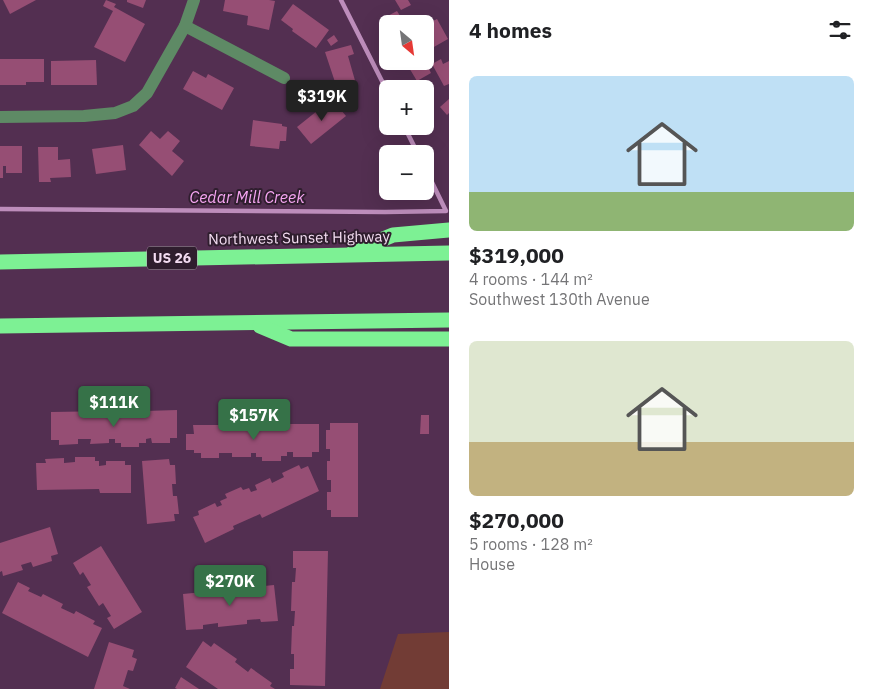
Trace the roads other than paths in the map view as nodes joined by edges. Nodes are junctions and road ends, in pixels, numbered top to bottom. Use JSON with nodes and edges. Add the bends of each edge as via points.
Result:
{"nodes":[{"id":1,"x":194,"y":0,"type":"edge"},
{"id":2,"x":186,"y":26,"type":"junction"},
{"id":3,"x":284,"y":78,"type":"dead end"},
{"id":4,"x":0,"y":117,"type":"edge"},
{"id":5,"x":449,"y":230,"type":"edge"},
{"id":6,"x":449,"y":253,"type":"edge"},
{"id":7,"x":345,"y":255,"type":"junction"},
{"id":8,"x":0,"y":262,"type":"edge"},
{"id":9,"x":449,"y":320,"type":"edge"},
{"id":10,"x":254,"y":323,"type":"junction"},
{"id":11,"x":0,"y":326,"type":"edge"},
{"id":12,"x":449,"y":339,"type":"edge"}],
"edges":[{"from":1,"to":2,"type":"street"},
{"from":2,"to":3,"type":"street"},
{"from":2,"to":4,"type":"street","via":[[147,93],[133,106],[115,113],[84,116]]},
{"from":5,"to":7,"type":"highway","via":[[393,235]]},
{"from":6,"to":7,"type":"highway","name":"Northwest Sunset Highway","number":"US 26"},
{"from":7,"to":8,"type":"highway","name":"Northwest Sunset Highway","number":"US 26"},
{"from":9,"to":10,"type":"highway"},
{"from":10,"to":11,"type":"highway"},
{"from":10,"to":12,"type":"highway","via":[[291,339]]}]}
